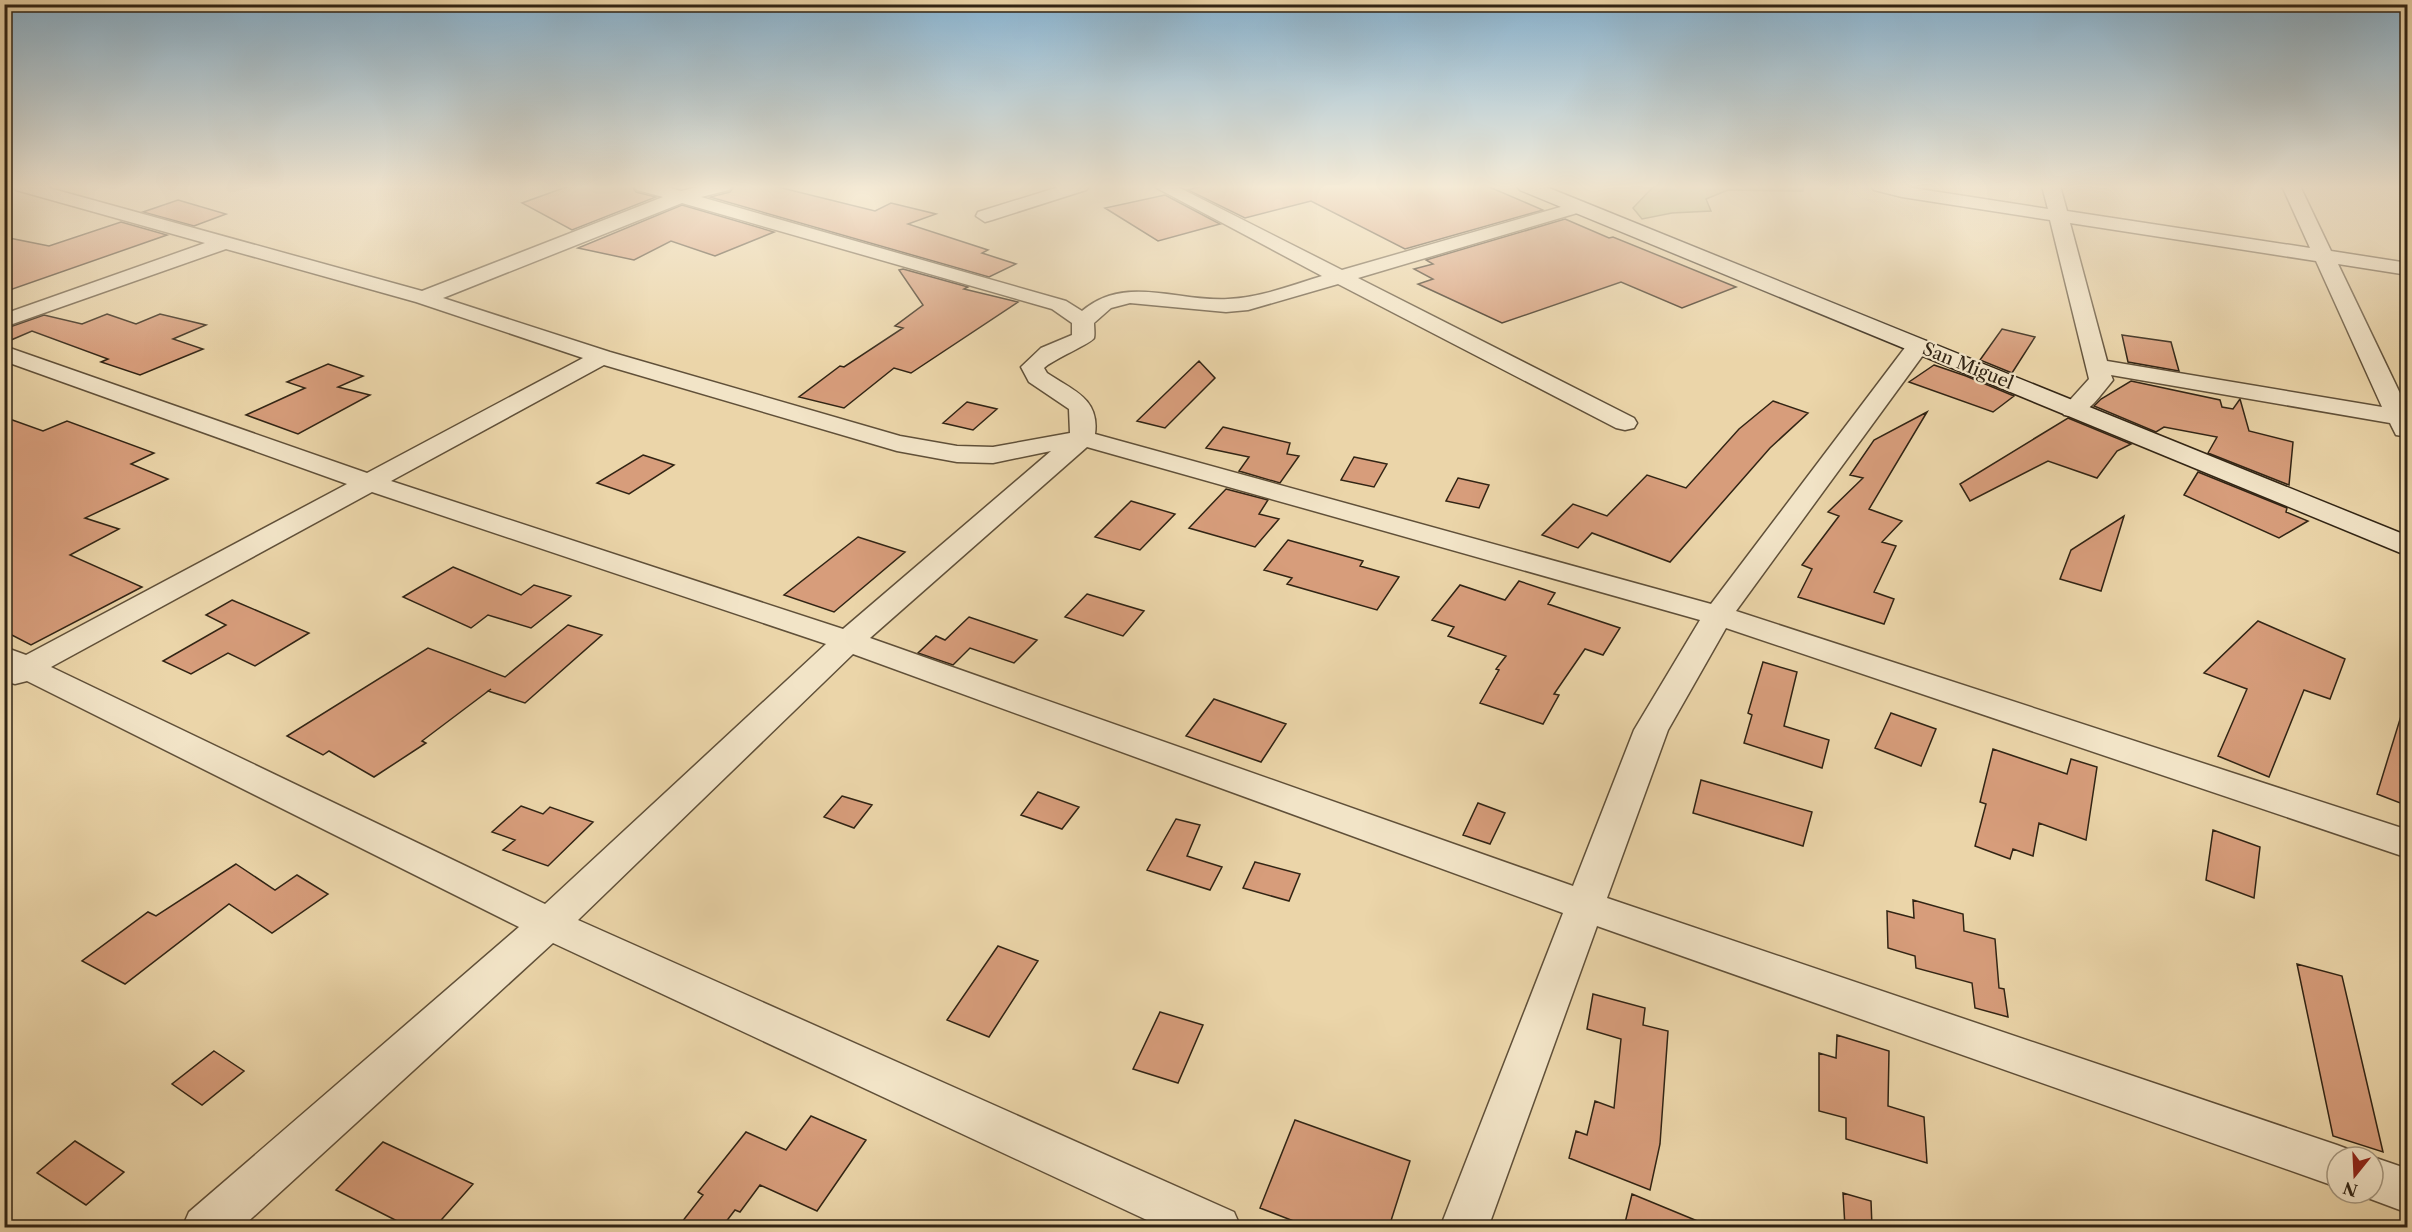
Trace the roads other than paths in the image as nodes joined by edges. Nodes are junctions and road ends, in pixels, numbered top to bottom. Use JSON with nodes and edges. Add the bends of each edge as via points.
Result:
{"nodes":[{"id":1,"x":562,"y":243,"type":"edge"},
{"id":2,"x":844,"y":243,"type":"edge"},
{"id":3,"x":1274,"y":243,"type":"edge"},
{"id":4,"x":1457,"y":243,"type":"edge"},
{"id":5,"x":1667,"y":243,"type":"edge"},
{"id":6,"x":2065,"y":243,"type":"edge"},
{"id":7,"x":2236,"y":243,"type":"edge"},
{"id":8,"x":2318,"y":243,"type":"edge"},
{"id":9,"x":221,"y":244,"type":"joint"},
{"id":10,"x":2324,"y":257,"type":"junction"},
{"id":11,"x":2408,"y":269,"type":"edge"},
{"id":12,"x":1342,"y":278,"type":"junction"},
{"id":13,"x":423,"y":298,"type":"junction"},
{"id":14,"x":4,"y":321,"type":"edge"},
{"id":15,"x":1083,"y":321,"type":"junction"},
{"id":16,"x":1918,"y":346,"type":"junction"},
{"id":17,"x":4,"y":353,"type":"edge"},
{"id":18,"x":602,"y":357,"type":"junction"},
{"id":19,"x":2098,"y":366,"type":"junction"},
{"id":20,"x":2073,"y":410,"type":"junction"},
{"id":21,"x":1625,"y":423,"type":"dead end"},
{"id":22,"x":2405,"y":424,"type":"edge"},
{"id":23,"x":1082,"y":438,"type":"junction"},
{"id":24,"x":370,"y":483,"type":"junction"},
{"id":25,"x":2408,"y":547,"type":"edge"},
{"id":26,"x":1718,"y":615,"type":"junction"},
{"id":27,"x":848,"y":641,"type":"junction"},
{"id":28,"x":12,"y":668,"type":"edge"},
{"id":29,"x":2408,"y":844,"type":"edge"},
{"id":30,"x":1585,"y":906,"type":"junction"},
{"id":31,"x":549,"y":924,"type":"junction"},
{"id":32,"x":2325,"y":1162,"type":"edge"},
{"id":33,"x":2385,"y":1183,"type":"edge"},
{"id":34,"x":2408,"y":1191,"type":"edge"},
{"id":35,"x":206,"y":1227,"type":"edge"},
{"id":36,"x":1217,"y":1227,"type":"edge"},
{"id":37,"x":1464,"y":1227,"type":"edge"}],
"edges":[{"from":1,"to":13,"type":"street"},
{"from":2,"to":15,"type":"street","via":[[1059,305]]},
{"from":3,"to":12,"type":"street"},
{"from":4,"to":12,"type":"street"},
{"from":5,"to":16,"type":"street","name":"San Miguel"},
{"from":6,"to":19,"type":"street"},
{"from":7,"to":10,"type":"street"},
{"from":8,"to":10,"type":"street"},
{"from":9,"to":13,"type":"street"},
{"from":9,"to":14,"type":"street"},
{"from":10,"to":11,"type":"street"},
{"from":10,"to":22,"type":"street"},
{"from":12,"to":15,"type":"street","via":[[1248,304],[1226,306],[1130,297],[1104,303]]},
{"from":12,"to":21,"type":"street"},
{"from":13,"to":18,"type":"street"},
{"from":15,"to":23,"type":"street","via":[[1083,338],[1061,346],[1032,367],[1037,377],[1080,406]]},
{"from":16,"to":20,"type":"street","name":"San Miguel"},
{"from":16,"to":26,"type":"street"},
{"from":17,"to":24,"type":"street"},
{"from":18,"to":23,"type":"street","via":[[897,443],[957,454],[993,455]]},
{"from":18,"to":24,"type":"street"},
{"from":19,"to":20,"type":"street","via":[[2101,380]]},
{"from":19,"to":22,"type":"street"},
{"from":20,"to":25,"type":"street","name":"San Miguel"},
{"from":23,"to":26,"type":"street"},
{"from":23,"to":27,"type":"street"},
{"from":24,"to":27,"type":"street"},
{"from":24,"to":28,"type":"street"},
{"from":26,"to":29,"type":"street"},
{"from":26,"to":30,"type":"street","via":[[1651,730]]},
{"from":27,"to":30,"type":"street"},
{"from":27,"to":31,"type":"street"},
{"from":28,"to":31,"type":"street"},
{"from":30,"to":32,"type":"street"},
{"from":30,"to":37,"type":"street"},
{"from":31,"to":35,"type":"street"},
{"from":31,"to":36,"type":"street"},
{"from":33,"to":34,"type":"street"}]}
